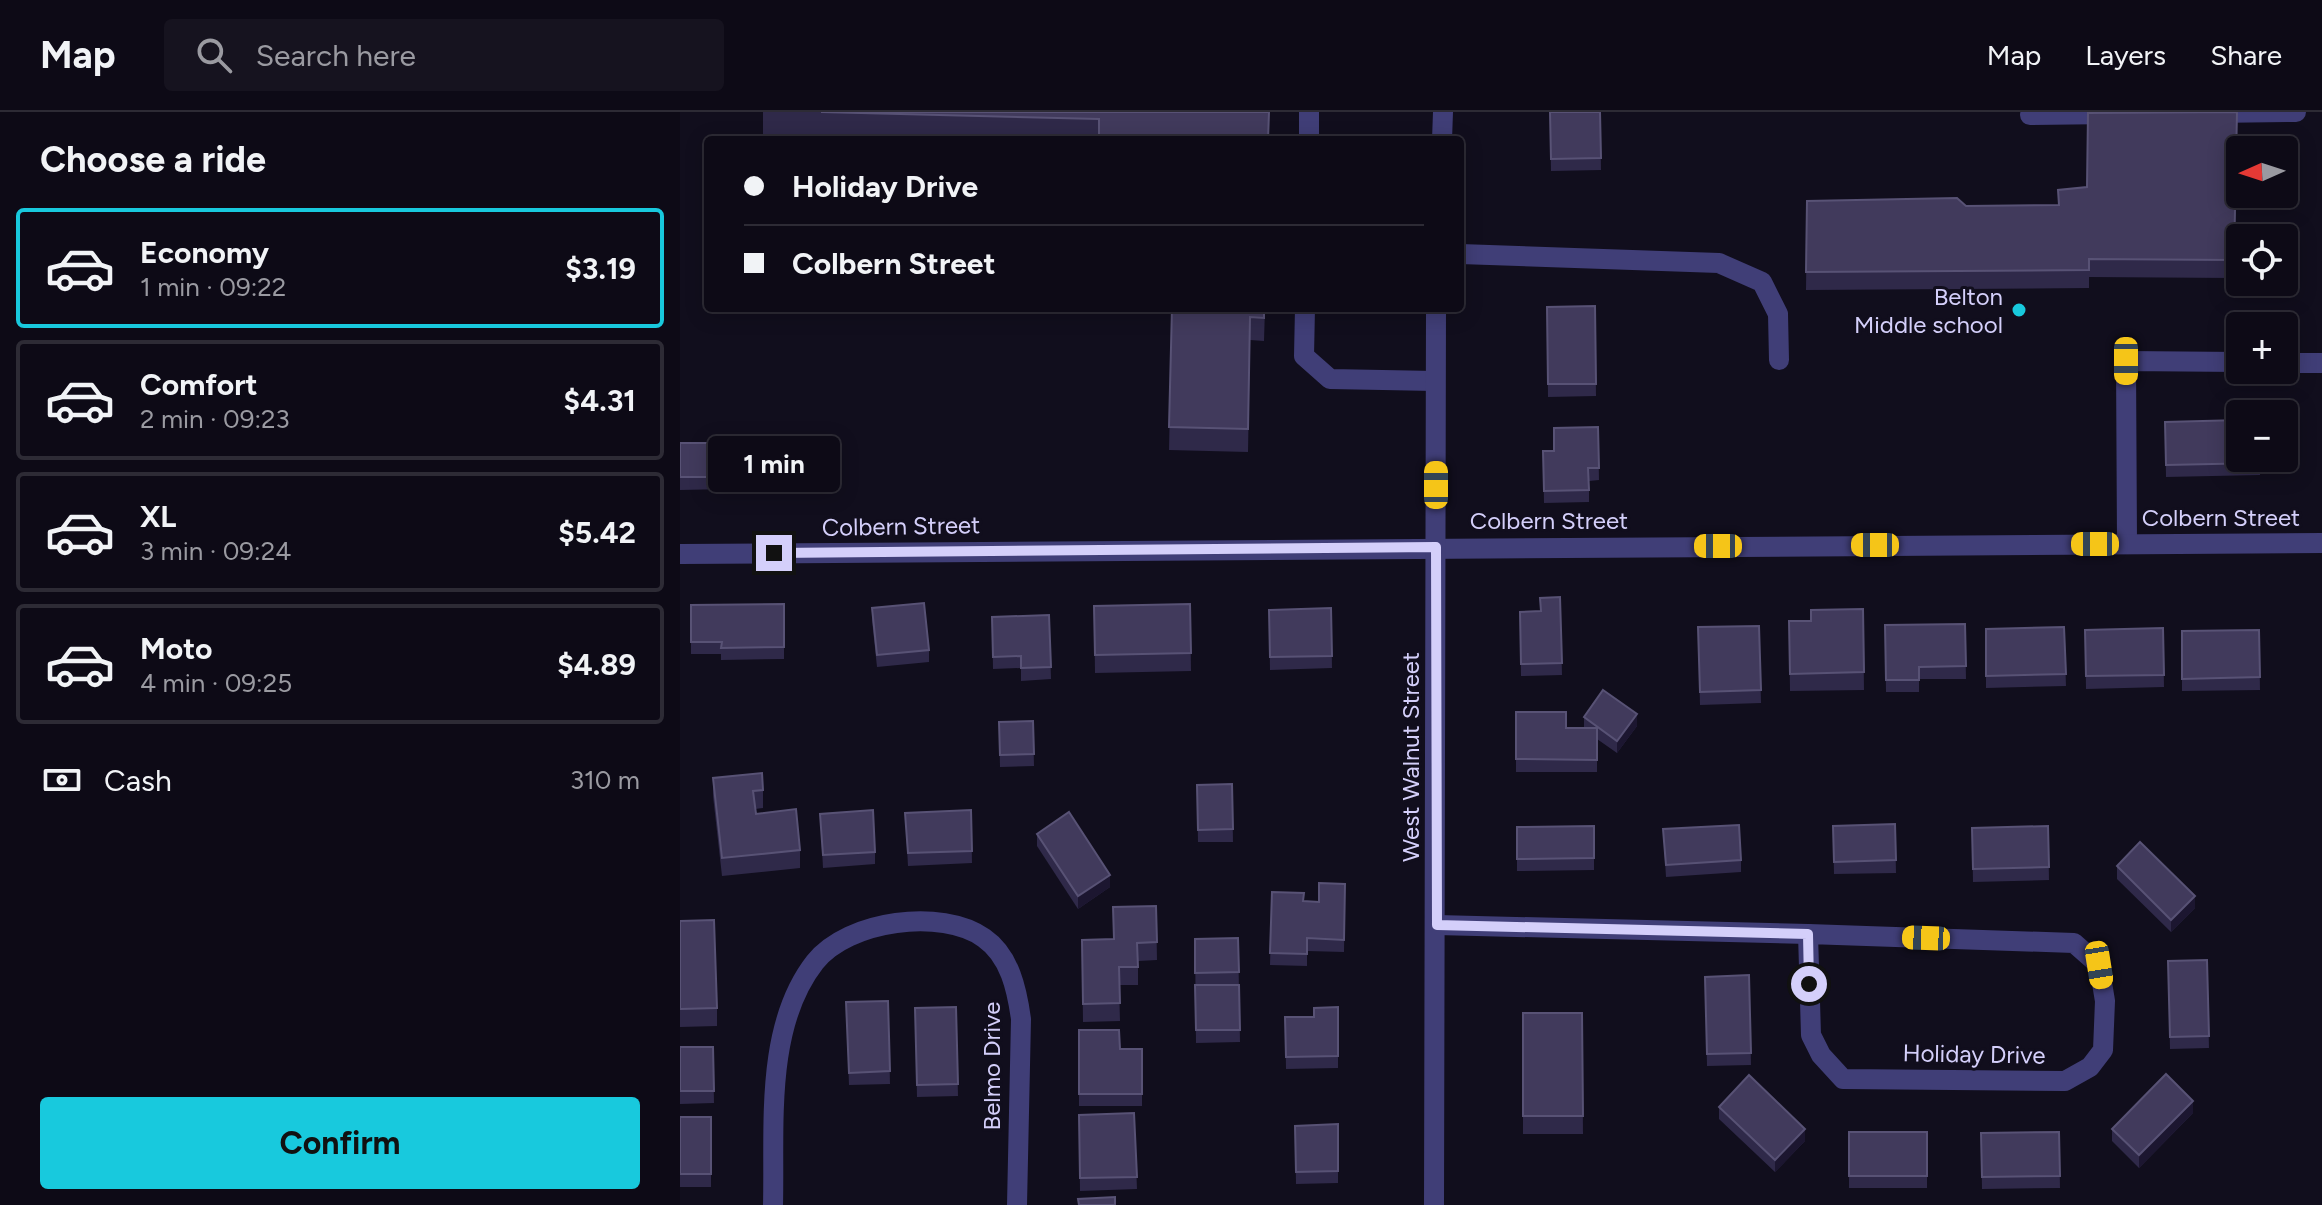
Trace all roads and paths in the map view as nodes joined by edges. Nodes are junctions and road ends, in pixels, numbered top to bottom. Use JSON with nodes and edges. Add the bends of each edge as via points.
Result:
{"nodes":[{"id":1,"x":1309,"y":112,"type":"edge"},
{"id":2,"x":1443,"y":112,"type":"edge"},
{"id":3,"x":2296,"y":112,"type":"edge"},
{"id":4,"x":2186,"y":113,"type":"edge"},
{"id":5,"x":2139,"y":114,"type":"edge"},
{"id":6,"x":2030,"y":115,"type":"dead end"},
{"id":7,"x":1309,"y":136,"type":"edge"},
{"id":8,"x":1442,"y":136,"type":"edge"},
{"id":9,"x":1464,"y":254,"type":"edge"},
{"id":10,"x":1305,"y":312,"type":"edge"},
{"id":11,"x":1436,"y":312,"type":"edge"},
{"id":12,"x":1779,"y":360,"type":"dead end"},
{"id":13,"x":2226,"y":362,"type":"edge"},
{"id":14,"x":2298,"y":363,"type":"edge"},
{"id":15,"x":2322,"y":363,"type":"edge"},
{"id":16,"x":1435,"y":381,"type":"junction"},
{"id":17,"x":2127,"y":543,"type":"junction"},
{"id":18,"x":2322,"y":543,"type":"edge"},
{"id":19,"x":1436,"y":547,"type":"junction"},
{"id":20,"x":680,"y":554,"type":"edge"},
{"id":21,"x":1437,"y":925,"type":"junction"},
{"id":22,"x":1808,"y":934,"type":"junction"},
{"id":23,"x":773,"y":1205,"type":"edge"},
{"id":24,"x":1017,"y":1205,"type":"edge"},
{"id":25,"x":1434,"y":1205,"type":"edge"}],
"edges":[{"from":1,"to":7,"type":"street"},
{"from":2,"to":8,"type":"street"},
{"from":3,"to":4,"type":"street"},
{"from":5,"to":6,"type":"street"},
{"from":9,"to":12,"type":"street","via":[[1719,263],[1762,282],[1778,314]]},
{"from":10,"to":16,"type":"street","via":[[1304,356],[1330,379]]},
{"from":11,"to":16,"type":"street","name":"West Walnut Street"},
{"from":13,"to":17,"type":"street","via":[[2126,361]]},
{"from":14,"to":15,"type":"street"},
{"from":16,"to":19,"type":"street","name":"West Walnut Street"},
{"from":17,"to":18,"type":"street","name":"Colbern Street"},
{"from":17,"to":19,"type":"street","name":"Colbern Street"},
{"from":19,"to":20,"type":"street","name":"Colbern Street"},
{"from":19,"to":21,"type":"street","name":"West Walnut Street"},
{"from":21,"to":22,"type":"street","name":"Holiday Drive"},
{"from":21,"to":25,"type":"street","name":"West Walnut Street"},
{"from":22,"to":22,"type":"street","name":"Holiday Drive","via":[[1811,1035],[1843,1079],[2065,1081],[2090,1067],[2103,1050],[2105,1001],[2099,965],[2074,943]]},
{"from":23,"to":24,"type":"street","name":"Belmo Drive","via":[[777,1070],[802,984],[815,961],[838,940],[865,927],[897,922],[975,933],[986,939],[1012,977],[1021,1019]]}]}
